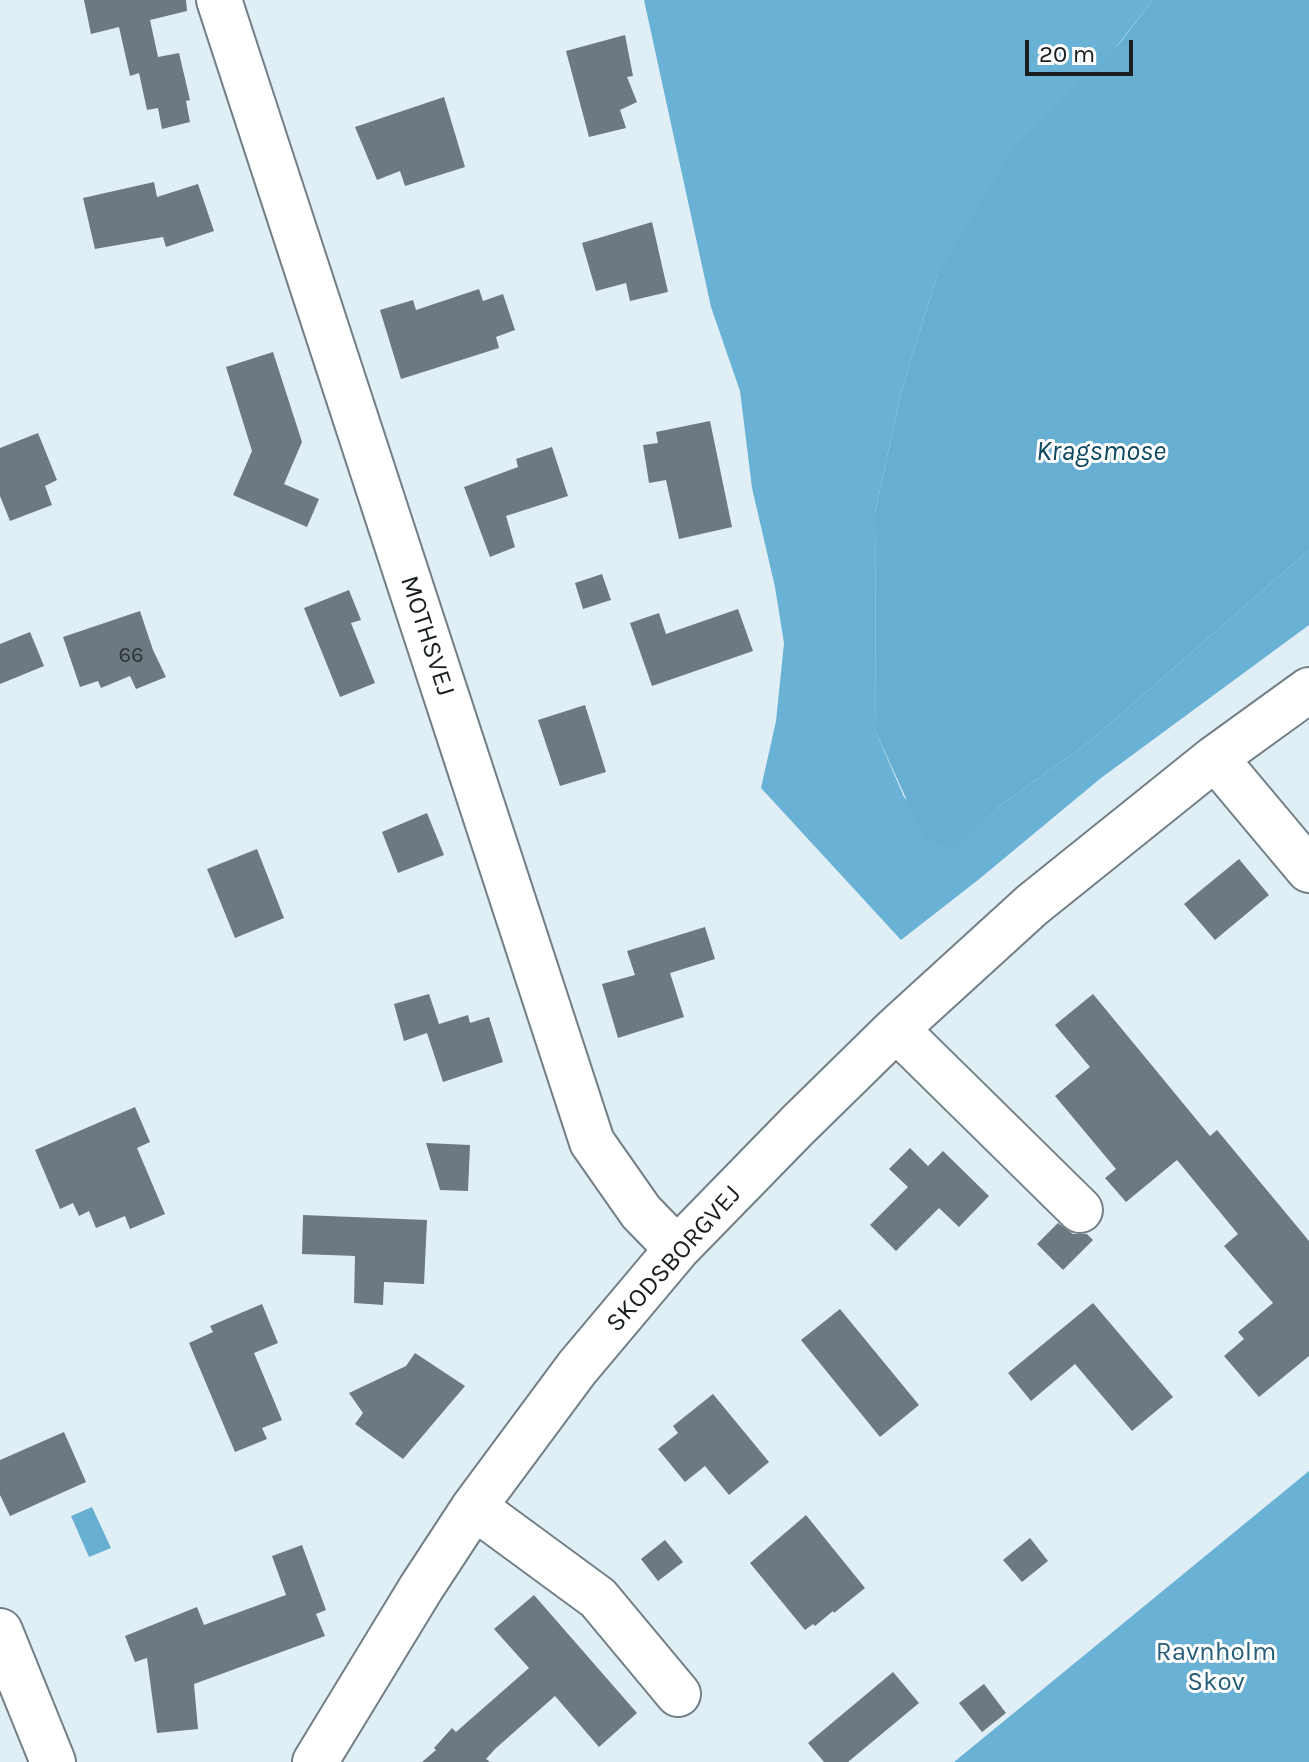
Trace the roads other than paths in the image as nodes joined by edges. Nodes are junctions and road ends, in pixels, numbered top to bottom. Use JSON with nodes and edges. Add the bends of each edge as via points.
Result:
{"nodes":[{"id":1,"x":219,"y":0,"type":"edge"},
{"id":2,"x":1309,"y":690,"type":"edge"},
{"id":3,"x":1215,"y":758,"type":"junction"},
{"id":4,"x":1309,"y":870,"type":"edge"},
{"id":5,"x":896,"y":1029,"type":"junction"},
{"id":6,"x":1080,"y":1210,"type":"dead end"},
{"id":7,"x":677,"y":1249,"type":"junction"},
{"id":8,"x":474,"y":1507,"type":"junction"},
{"id":9,"x":0,"y":1631,"type":"edge"},
{"id":10,"x":678,"y":1694,"type":"dead end"},
{"id":11,"x":53,"y":1762,"type":"edge"},
{"id":12,"x":315,"y":1762,"type":"edge"}],
"edges":[{"from":1,"to":7,"type":"street","name":"MOTHSVEJ","via":[[592,1142],[641,1212]]},
{"from":2,"to":3,"type":"street","name":"SKODSBORGVEJ"},
{"from":3,"to":4,"type":"street"},
{"from":3,"to":5,"type":"street","name":"SKODSBORGVEJ","via":[[1032,905]]},
{"from":5,"to":6,"type":"street"},
{"from":5,"to":7,"type":"street","name":"SKODSBORGVEJ"},
{"from":7,"to":8,"type":"street","name":"SKODSBORGVEJ","via":[[577,1368]]},
{"from":8,"to":10,"type":"street","via":[[598,1598]]},
{"from":8,"to":12,"type":"street","name":"SKODSBORGVEJ"},
{"from":9,"to":11,"type":"street"}]}
